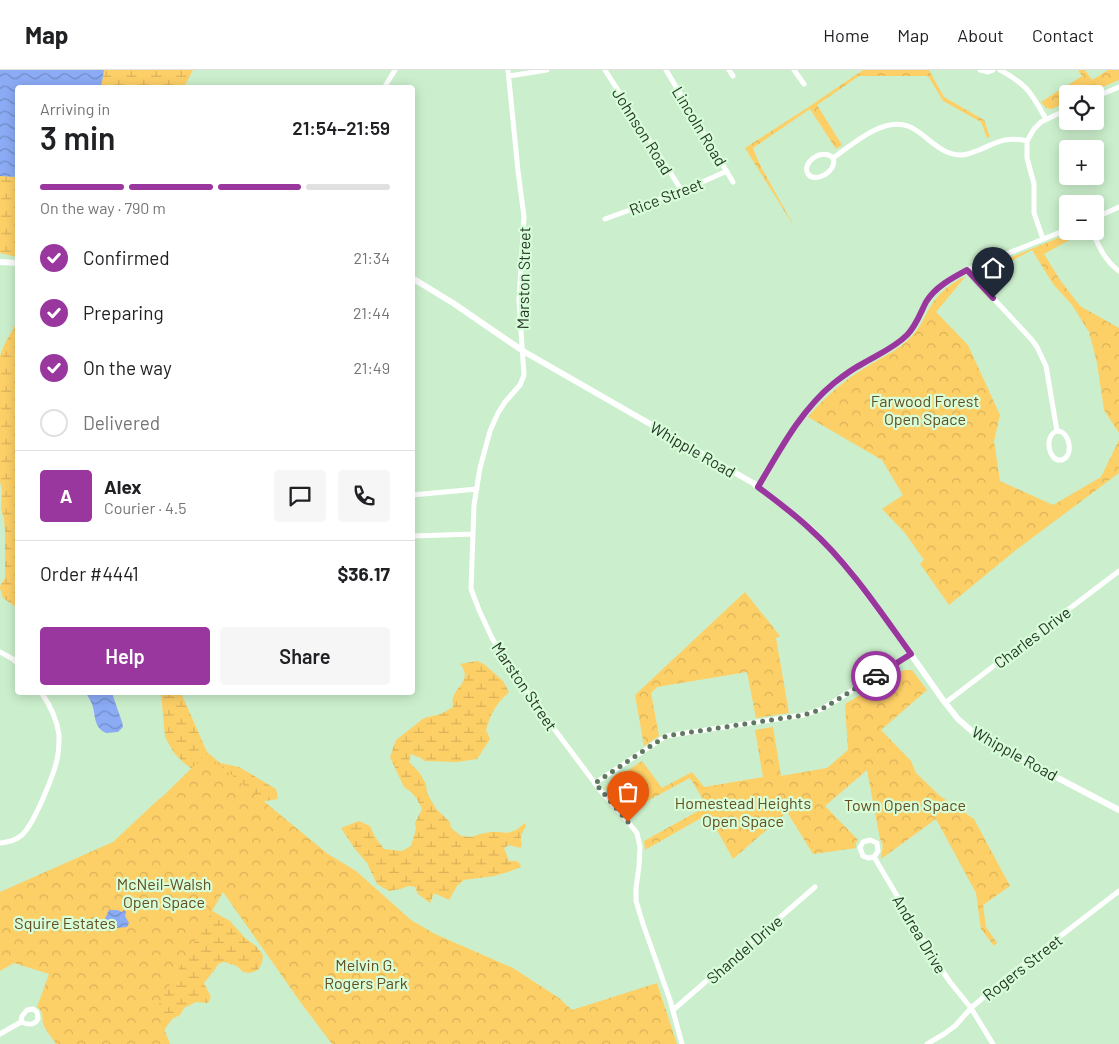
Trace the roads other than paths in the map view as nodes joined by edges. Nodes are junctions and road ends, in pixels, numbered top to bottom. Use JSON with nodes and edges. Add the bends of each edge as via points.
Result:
{"nodes":[{"id":1,"x":395,"y":70,"type":"edge"},
{"id":2,"x":547,"y":70,"type":"edge"},
{"id":3,"x":605,"y":70,"type":"edge"},
{"id":4,"x":666,"y":70,"type":"edge"},
{"id":5,"x":729,"y":70,"type":"edge"},
{"id":6,"x":794,"y":70,"type":"edge"},
{"id":7,"x":980,"y":70,"type":"edge"},
{"id":8,"x":993,"y":70,"type":"edge"},
{"id":9,"x":1000,"y":70,"type":"edge"},
{"id":10,"x":509,"y":73,"type":"edge"},
{"id":11,"x":733,"y":76,"type":"dead end"},
{"id":12,"x":804,"y":84,"type":"dead end"},
{"id":13,"x":386,"y":85,"type":"edge"},
{"id":14,"x":1119,"y":87,"type":"edge"},
{"id":15,"x":1104,"y":93,"type":"edge"},
{"id":16,"x":1059,"y":113,"type":"edge"},
{"id":17,"x":1046,"y":119,"type":"junction"},
{"id":18,"x":1027,"y":141,"type":"junction"},
{"id":19,"x":833,"y":158,"type":"junction"},
{"id":20,"x":727,"y":171,"type":"junction"},
{"id":21,"x":733,"y":182,"type":"dead end"},
{"id":22,"x":682,"y":191,"type":"junction"},
{"id":23,"x":1119,"y":207,"type":"edge"},
{"id":24,"x":1104,"y":214,"type":"edge"},
{"id":25,"x":605,"y":220,"type":"dead end"},
{"id":26,"x":1059,"y":233,"type":"edge"},
{"id":27,"x":1043,"y":239,"type":"junction"},
{"id":28,"x":1096,"y":240,"type":"edge"},
{"id":29,"x":0,"y":262,"type":"edge"},
{"id":30,"x":15,"y":264,"type":"edge"},
{"id":31,"x":967,"y":270,"type":"junction"},
{"id":32,"x":1119,"y":271,"type":"edge"},
{"id":33,"x":415,"y":280,"type":"edge"},
{"id":34,"x":523,"y":351,"type":"junction"},
{"id":35,"x":1056,"y":430,"type":"junction"},
{"id":36,"x":758,"y":487,"type":"junction"},
{"id":37,"x":476,"y":489,"type":"junction"},
{"id":38,"x":415,"y":495,"type":"edge"},
{"id":39,"x":473,"y":534,"type":"junction"},
{"id":40,"x":415,"y":536,"type":"edge"},
{"id":41,"x":1119,"y":571,"type":"edge"},
{"id":42,"x":0,"y":652,"type":"edge"},
{"id":43,"x":911,"y":654,"type":"junction"},
{"id":44,"x":15,"y":662,"type":"edge"},
{"id":45,"x":42,"y":695,"type":"edge"},
{"id":46,"x":945,"y":703,"type":"junction"},
{"id":47,"x":595,"y":783,"type":"junction"},
{"id":48,"x":1119,"y":810,"type":"edge"},
{"id":49,"x":0,"y":843,"type":"edge"},
{"id":50,"x":874,"y":857,"type":"dead end"},
{"id":51,"x":815,"y":887,"type":"dead end"},
{"id":52,"x":1119,"y":891,"type":"edge"},
{"id":53,"x":971,"y":1008,"type":"junction"},
{"id":54,"x":673,"y":1010,"type":"junction"},
{"id":55,"x":21,"y":1022,"type":"dead end"},
{"id":56,"x":0,"y":1034,"type":"edge"},
{"id":57,"x":682,"y":1044,"type":"edge"},
{"id":58,"x":928,"y":1044,"type":"edge"},
{"id":59,"x":993,"y":1044,"type":"edge"}],
"edges":[{"from":1,"to":13,"type":"street"},
{"from":2,"to":10,"type":"street"},
{"from":3,"to":22,"type":"street","name":"Johnson Road"},
{"from":4,"to":20,"type":"street","name":"Lincoln Road"},
{"from":5,"to":11,"type":"street"},
{"from":6,"to":12,"type":"street"},
{"from":7,"to":8,"type":"street"},
{"from":9,"to":17,"type":"street","via":[[1028,89]]},
{"from":10,"to":34,"type":"street","name":"Marston Street","via":[[524,217],[519,301]]},
{"from":14,"to":15,"type":"street"},
{"from":16,"to":17,"type":"street"},
{"from":17,"to":18,"type":"street","via":[[1034,129]]},
{"from":18,"to":19,"type":"street","via":[[1005,139],[970,154],[957,155],[941,149],[914,129],[902,124],[889,124]]},
{"from":18,"to":27,"type":"street","via":[[1026,158],[1034,184],[1034,213]]},
{"from":19,"to":19,"type":"street","via":[[833,166],[826,174],[816,178],[808,174],[807,165],[815,157],[825,153]]},
{"from":20,"to":21,"type":"street","name":"Lincoln Road"},
{"from":20,"to":22,"type":"street","name":"Rice Street"},
{"from":22,"to":25,"type":"street","name":"Rice Street"},
{"from":23,"to":24,"type":"street"},
{"from":26,"to":27,"type":"street"},
{"from":27,"to":31,"type":"street"},
{"from":28,"to":32,"type":"street","via":[[1108,261]]},
{"from":29,"to":30,"type":"main road"},
{"from":31,"to":35,"type":"street","via":[[1037,347],[1046,366]]},
{"from":31,"to":36,"type":"street","via":[[936,290],[902,339],[854,368],[810,406]]},
{"from":33,"to":34,"type":"main road","name":"Whipple Road"},
{"from":34,"to":36,"type":"main road","name":"Whipple Road"},
{"from":34,"to":37,"type":"street","name":"Marston Street","via":[[524,375],[498,413],[490,431]]},
{"from":35,"to":35,"type":"street","via":[[1065,434],[1069,444],[1068,454],[1061,460],[1053,457],[1049,447],[1050,436]]},
{"from":36,"to":43,"type":"main road","name":"Whipple Road","via":[[810,528],[846,566]]},
{"from":37,"to":38,"type":"street"},
{"from":37,"to":39,"type":"street","name":"Marston Street"},
{"from":39,"to":40,"type":"street"},
{"from":39,"to":47,"type":"street","name":"Marston Street","via":[[471,589],[492,638],[514,674]]},
{"from":41,"to":46,"type":"street","name":"Charles Drive"},
{"from":42,"to":44,"type":"street"},
{"from":43,"to":46,"type":"main road","name":"Whipple Road"},
{"from":43,"to":47,"type":"street","via":[[822,709],[804,715],[666,736]]},
{"from":45,"to":49,"type":"street","via":[[52,710],[59,736],[55,767],[30,825],[22,835]]},
{"from":46,"to":48,"type":"main road","name":"Whipple Road","via":[[958,719],[989,742]]},
{"from":47,"to":54,"type":"street","name":"Marston Street","via":[[637,833],[640,846],[636,901]]},
{"from":50,"to":53,"type":"street","name":"Andrea Drive","via":[[937,963]]},
{"from":51,"to":54,"type":"street","name":"Shandel Drive"},
{"from":52,"to":53,"type":"street","name":"Rogers Street"},
{"from":53,"to":58,"type":"street","name":"Rogers Street","via":[[955,1026]]},
{"from":53,"to":59,"type":"street","name":"Andrea Drive"},
{"from":54,"to":57,"type":"street","name":"Marston Street"},
{"from":55,"to":56,"type":"street"}]}
